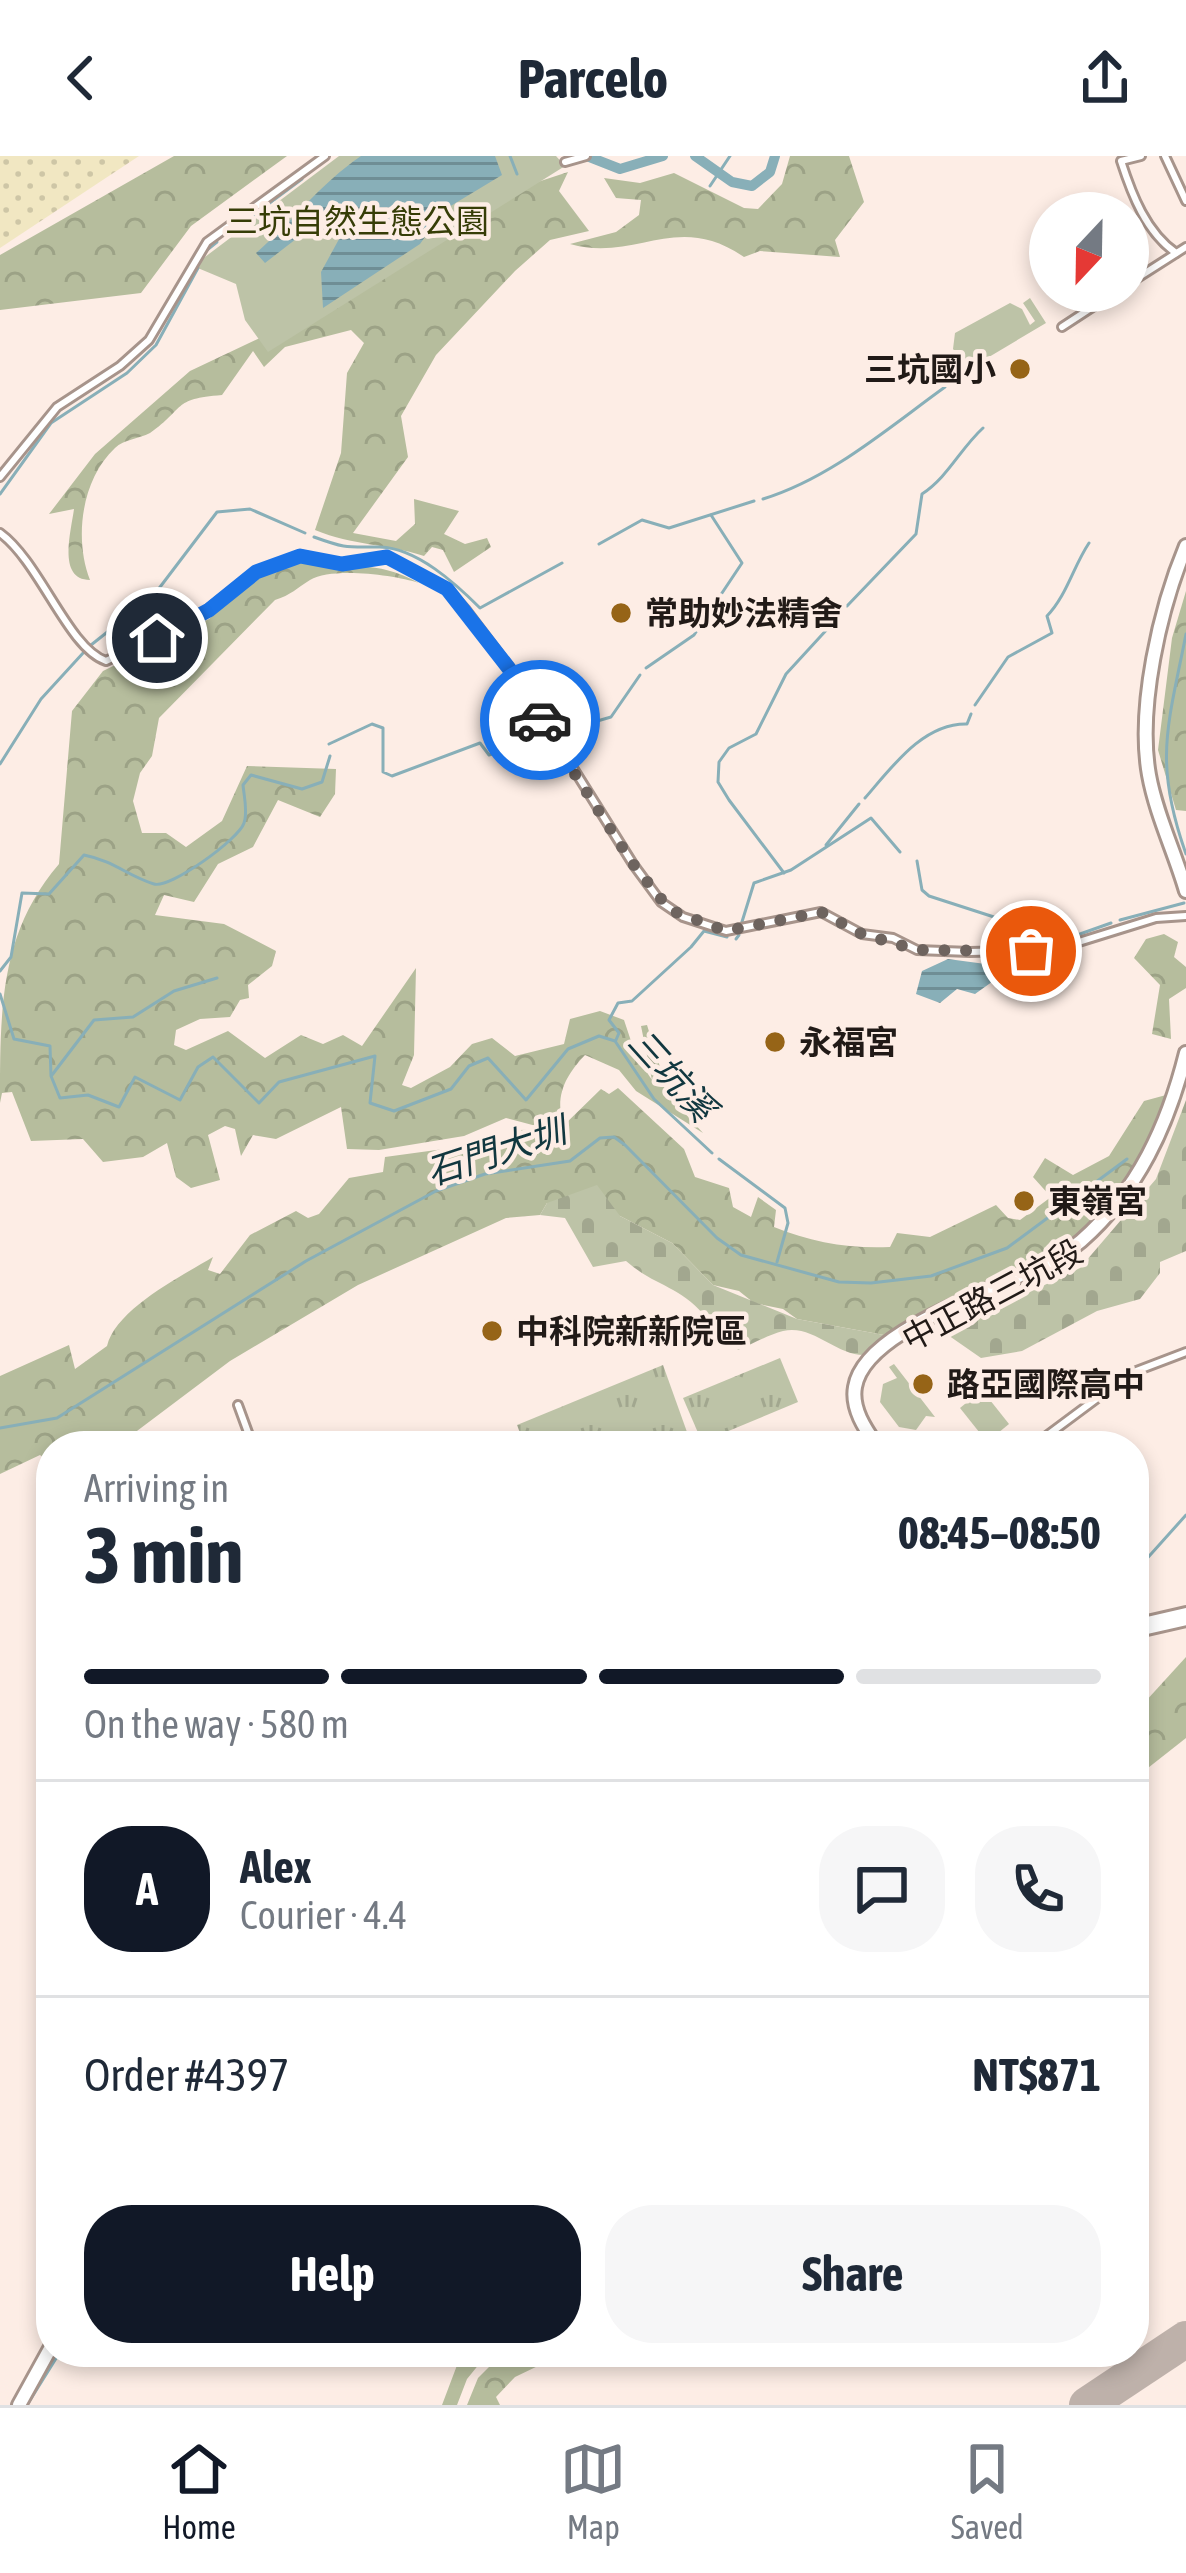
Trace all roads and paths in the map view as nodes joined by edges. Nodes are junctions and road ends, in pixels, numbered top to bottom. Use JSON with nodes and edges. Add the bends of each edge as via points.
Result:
{"nodes":[{"id":1,"x":325,"y":156,"type":"edge"},
{"id":2,"x":1141,"y":156,"type":"edge"},
{"id":3,"x":1165,"y":156,"type":"edge"},
{"id":4,"x":586,"y":158,"type":"edge"},
{"id":5,"x":565,"y":162,"type":"dead end"},
{"id":6,"x":1186,"y":201,"type":"edge"},
{"id":7,"x":1186,"y":247,"type":"edge"},
{"id":8,"x":1176,"y":253,"type":"junction"},
{"id":9,"x":1149,"y":270,"type":"edge"},
{"id":10,"x":1085,"y":312,"type":"edge"},
{"id":11,"x":1062,"y":327,"type":"dead end"},
{"id":12,"x":0,"y":478,"type":"edge"},
{"id":13,"x":0,"y":533,"type":"edge"},
{"id":14,"x":1186,"y":546,"type":"edge"},
{"id":15,"x":1186,"y":564,"type":"edge"},
{"id":16,"x":1186,"y":874,"type":"edge"},
{"id":17,"x":1186,"y":891,"type":"edge"},
{"id":18,"x":1186,"y":916,"type":"edge"},
{"id":19,"x":1186,"y":1052,"type":"edge"},
{"id":20,"x":1186,"y":1080,"type":"edge"},
{"id":21,"x":1186,"y":1352,"type":"edge"},
{"id":22,"x":238,"y":1406,"type":"dead end"},
{"id":23,"x":247,"y":1431,"type":"edge"},
{"id":24,"x":870,"y":1431,"type":"edge"},
{"id":25,"x":872,"y":1431,"type":"edge"},
{"id":26,"x":1053,"y":1431,"type":"edge"},
{"id":27,"x":1186,"y":1617,"type":"edge"},
{"id":28,"x":1149,"y":1625,"type":"edge"},
{"id":29,"x":40,"y":2367,"type":"edge"},
{"id":30,"x":19,"y":2405,"type":"edge"}],
"edges":[{"from":1,"to":12,"type":"street","via":[[206,242],[149,340],[42,420]]},
{"from":2,"to":8,"type":"street","via":[[1121,161],[1129,186],[1158,238]]},
{"from":3,"to":6,"type":"street"},
{"from":4,"to":5,"type":"street"},
{"from":7,"to":8,"type":"street"},
{"from":8,"to":9,"type":"street"},
{"from":10,"to":11,"type":"street"},
{"from":13,"to":18,"type":"street","via":[[40,573],[92,654],[106,661],[198,617],[256,572],[300,556],[342,564],[387,557],[438,583],[514,675],[661,902],[712,928],[741,930],[807,910],[917,950],[1040,951]]},
{"from":14,"to":17,"type":"main road","via":[[1160,626],[1147,734],[1149,776]]},
{"from":15,"to":16,"type":"main road","via":[[1168,616],[1153,736],[1160,796]]},
{"from":19,"to":24,"type":"main road","name":"中正路三坑段","via":[[1155,1148],[1081,1241],[876,1352],[855,1388]]},
{"from":20,"to":25,"type":"main road","name":"中正路三坑段","via":[[1151,1166],[1091,1243],[878,1358],[860,1393]]},
{"from":21,"to":26,"type":"street","via":[[1131,1373]]},
{"from":22,"to":23,"type":"street"},
{"from":27,"to":28,"type":"main road"},
{"from":29,"to":30,"type":"main road"}]}
